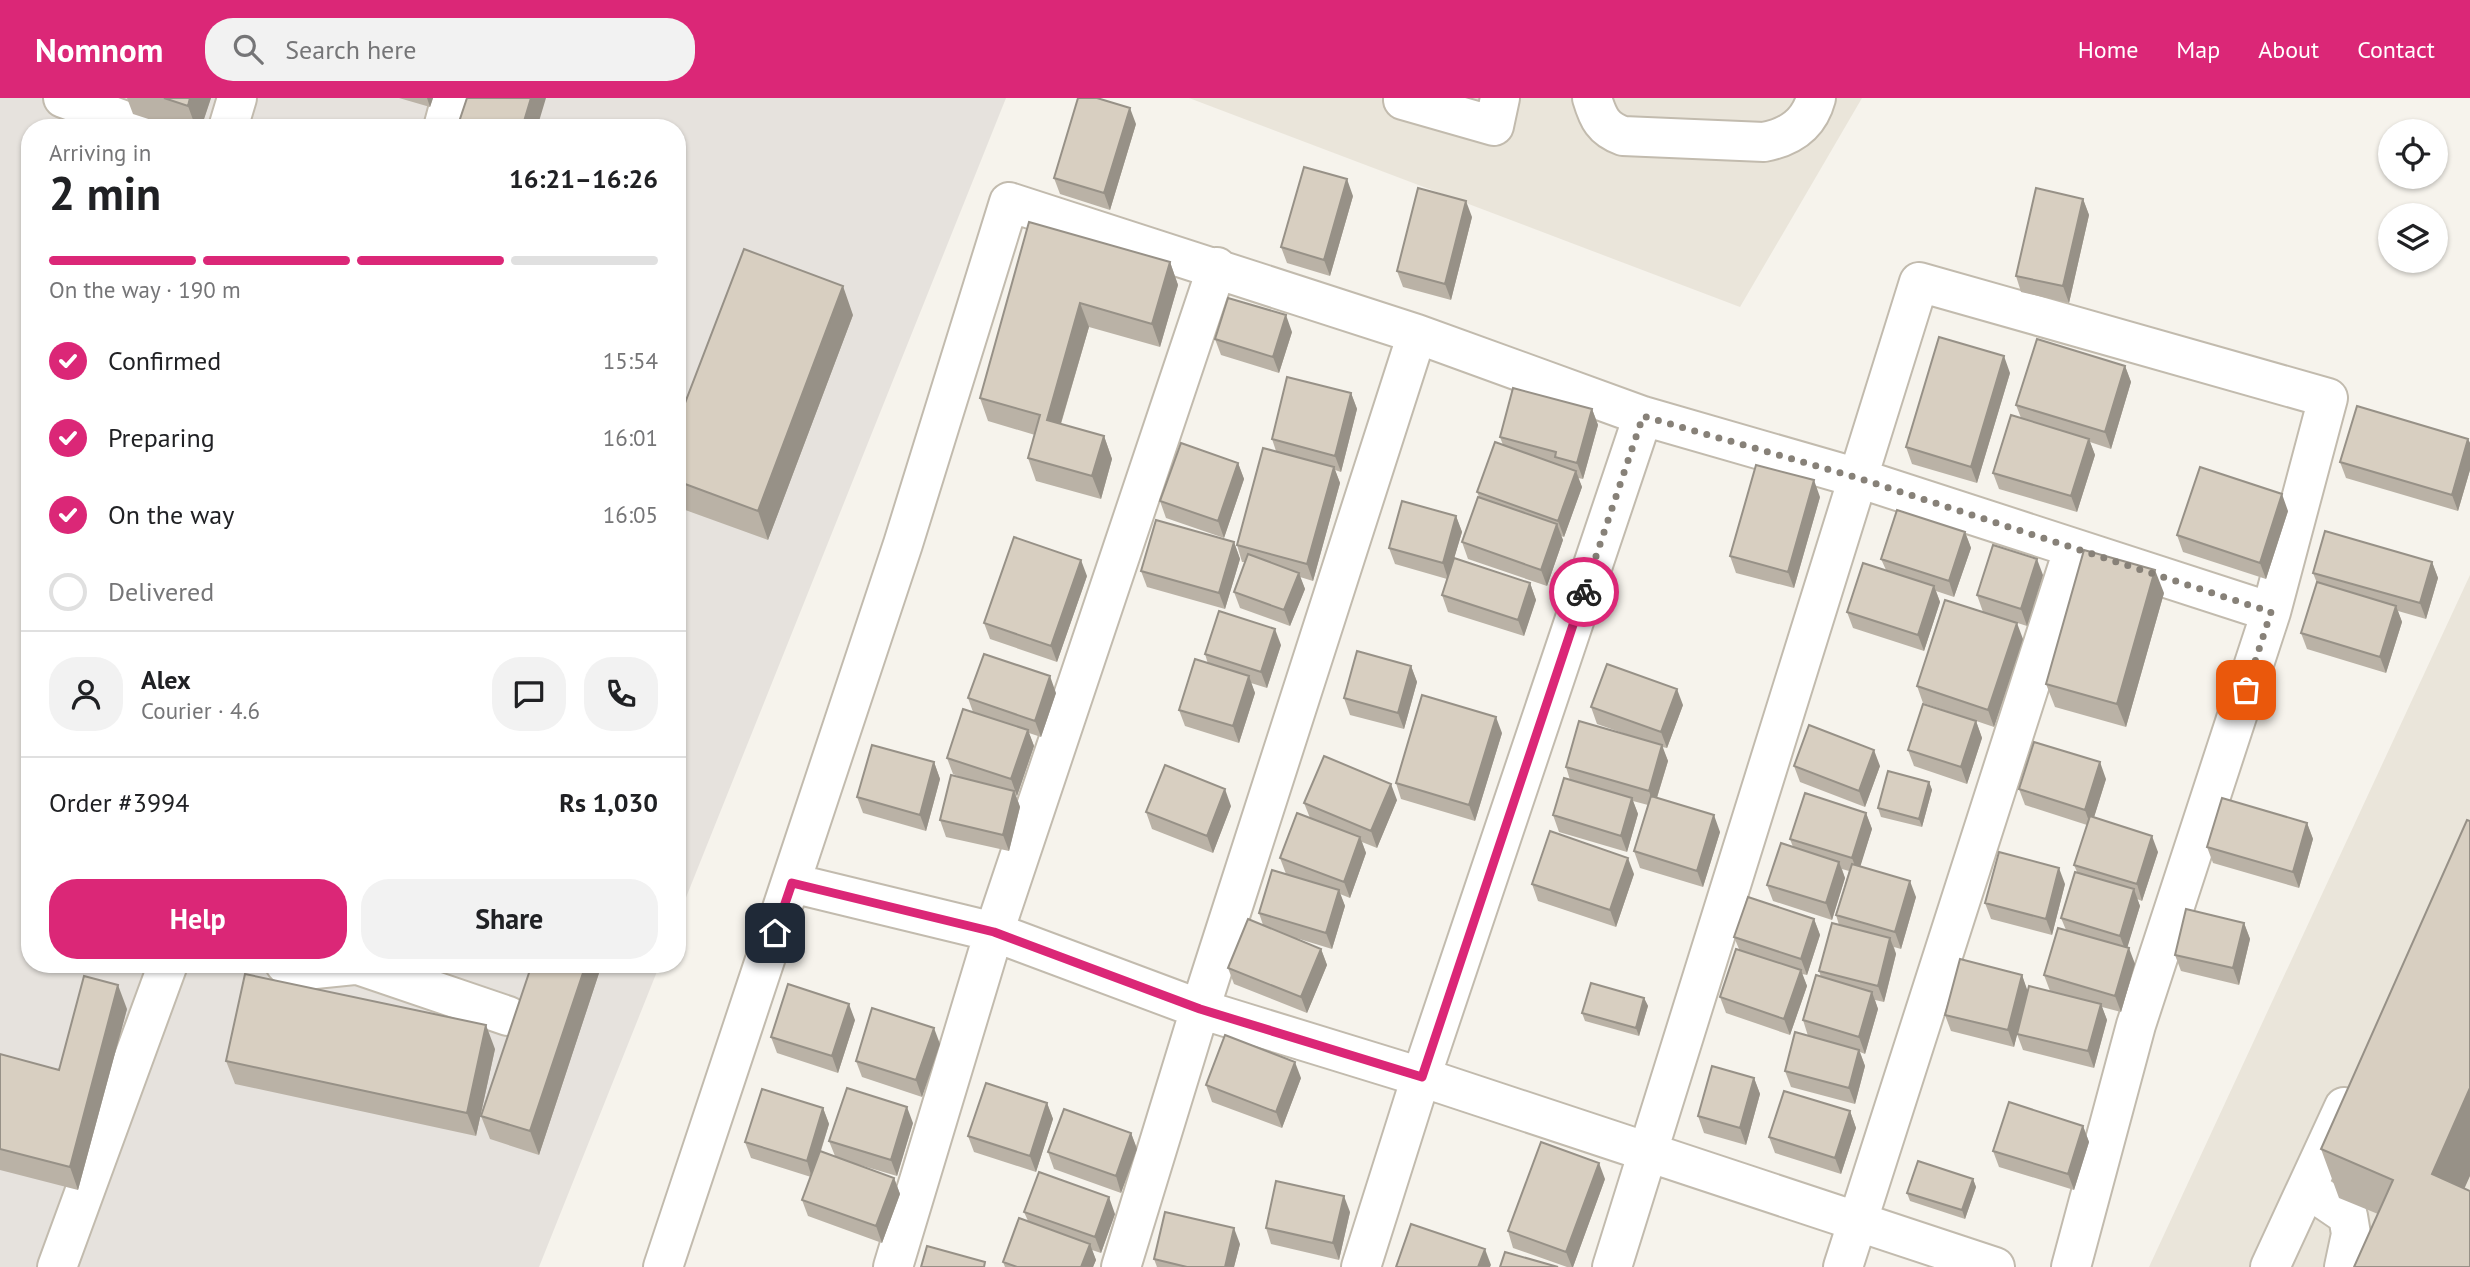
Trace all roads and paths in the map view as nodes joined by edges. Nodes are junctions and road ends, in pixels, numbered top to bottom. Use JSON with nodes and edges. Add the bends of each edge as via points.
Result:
{"nodes":[{"id":1,"x":63,"y":98,"type":"edge"},
{"id":2,"x":237,"y":98,"type":"edge"},
{"id":3,"x":451,"y":98,"type":"edge"},
{"id":4,"x":1500,"y":98,"type":"edge"},
{"id":5,"x":1592,"y":98,"type":"edge"},
{"id":6,"x":1816,"y":98,"type":"edge"},
{"id":7,"x":1403,"y":100,"type":"dead end"},
{"id":8,"x":120,"y":119,"type":"edge"},
{"id":9,"x":231,"y":119,"type":"edge"},
{"id":10,"x":445,"y":119,"type":"edge"},
{"id":11,"x":1217,"y":267,"type":"junction"},
{"id":12,"x":1417,"y":334,"type":"junction"},
{"id":13,"x":1643,"y":416,"type":"junction"},
{"id":14,"x":1858,"y":478,"type":"junction"},
{"id":15,"x":2073,"y":550,"type":"junction"},
{"id":16,"x":2271,"y":612,"type":"junction"},
{"id":17,"x":792,"y":883,"type":"junction"},
{"id":18,"x":994,"y":932,"type":"junction"},
{"id":19,"x":165,"y":973,"type":"edge"},
{"id":20,"x":386,"y":973,"type":"edge"},
{"id":21,"x":1200,"y":1009,"type":"junction"},
{"id":22,"x":508,"y":1016,"type":"dead end"},
{"id":23,"x":1422,"y":1077,"type":"junction"},
{"id":24,"x":2357,"y":1077,"type":"edge"},
{"id":25,"x":1648,"y":1152,"type":"junction"},
{"id":26,"x":2307,"y":1188,"type":"junction"},
{"id":27,"x":1859,"y":1222,"type":"junction"},
{"id":28,"x":57,"y":1267,"type":"edge"},
{"id":29,"x":663,"y":1267,"type":"edge"},
{"id":30,"x":893,"y":1267,"type":"edge"},
{"id":31,"x":1121,"y":1267,"type":"edge"},
{"id":32,"x":1361,"y":1267,"type":"edge"},
{"id":33,"x":1612,"y":1267,"type":"edge"},
{"id":34,"x":1843,"y":1267,"type":"edge"},
{"id":35,"x":1995,"y":1267,"type":"edge"},
{"id":36,"x":2070,"y":1267,"type":"edge"},
{"id":37,"x":2270,"y":1267,"type":"edge"},
{"id":38,"x":2344,"y":1267,"type":"edge"}],
"edges":[{"from":1,"to":8,"type":"street"},
{"from":2,"to":9,"type":"street"},
{"from":3,"to":10,"type":"street"},
{"from":4,"to":7,"type":"street","via":[[1494,126]]},
{"from":5,"to":6,"type":"street","via":[[1607,131],[1623,136],[1764,142],[1783,138],[1802,125]]},
{"from":11,"to":12,"type":"street"},
{"from":11,"to":17,"type":"street","via":[[1010,202]]},
{"from":11,"to":18,"type":"street"},
{"from":12,"to":13,"type":"street"},
{"from":12,"to":21,"type":"street"},
{"from":13,"to":14,"type":"street"},
{"from":13,"to":23,"type":"street"},
{"from":14,"to":15,"type":"street"},
{"from":14,"to":16,"type":"street","via":[[1919,282],[2328,398]]},
{"from":14,"to":25,"type":"street"},
{"from":15,"to":16,"type":"street"},
{"from":15,"to":27,"type":"street"},
{"from":16,"to":36,"type":"street","via":[[2136,1025]]},
{"from":17,"to":18,"type":"street"},
{"from":17,"to":29,"type":"street"},
{"from":18,"to":21,"type":"street"},
{"from":18,"to":30,"type":"street"},
{"from":19,"to":28,"type":"street"},
{"from":20,"to":22,"type":"street"},
{"from":21,"to":23,"type":"street"},
{"from":21,"to":31,"type":"street"},
{"from":23,"to":25,"type":"street"},
{"from":23,"to":32,"type":"street"},
{"from":24,"to":26,"type":"street"},
{"from":25,"to":27,"type":"street"},
{"from":25,"to":33,"type":"street"},
{"from":26,"to":37,"type":"street"},
{"from":26,"to":38,"type":"street","via":[[2348,1216],[2351,1234]]},
{"from":27,"to":34,"type":"street"},
{"from":27,"to":35,"type":"street"}]}
